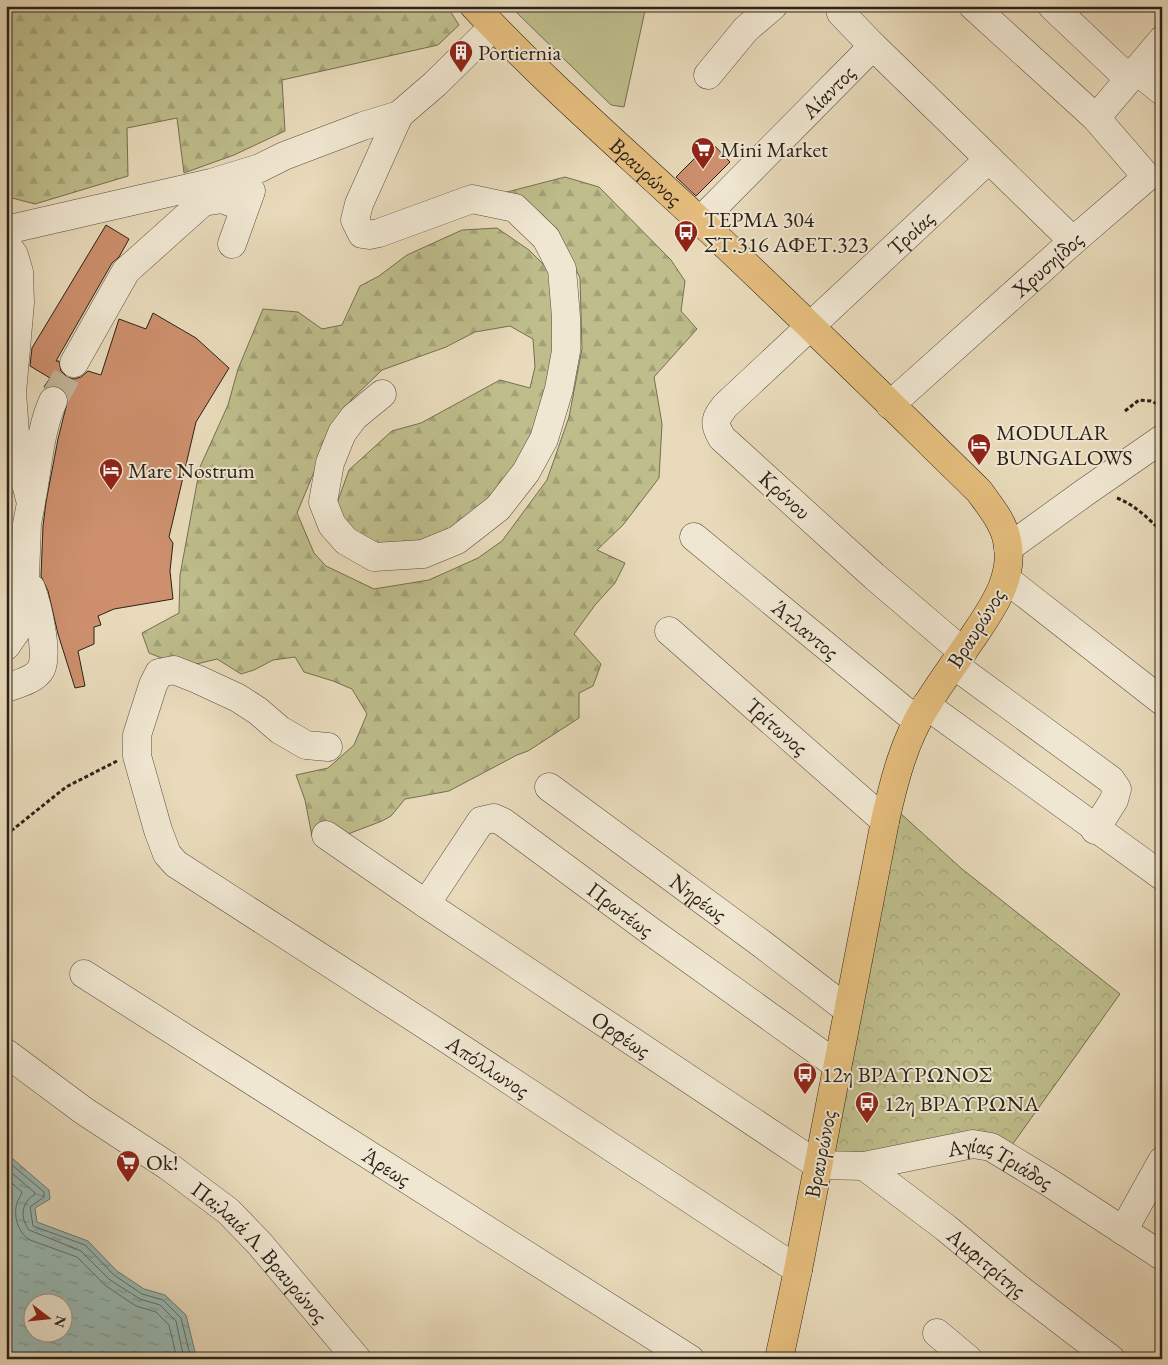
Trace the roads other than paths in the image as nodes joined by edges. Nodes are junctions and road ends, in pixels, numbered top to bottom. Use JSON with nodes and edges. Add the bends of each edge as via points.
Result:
{"nodes":[{"id":1,"x":474,"y":6,"type":"edge"},
{"id":2,"x":773,"y":6,"type":"edge"},
{"id":3,"x":839,"y":6,"type":"edge"},
{"id":4,"x":972,"y":6,"type":"edge"},
{"id":5,"x":1052,"y":6,"type":"edge"},
{"id":6,"x":493,"y":27,"type":"junction"},
{"id":7,"x":1162,"y":40,"type":"edge"},
{"id":8,"x":873,"y":46,"type":"junction"},
{"id":9,"x":708,"y":75,"type":"dead end"},
{"id":10,"x":1132,"y":75,"type":"junction"},
{"id":11,"x":1162,"y":91,"type":"edge"},
{"id":12,"x":399,"y":115,"type":"junction"},
{"id":13,"x":1096,"y":118,"type":"junction"},
{"id":14,"x":989,"y":160,"type":"junction"},
{"id":15,"x":260,"y":168,"type":"junction"},
{"id":16,"x":1154,"y":185,"type":"edge"},
{"id":17,"x":244,"y":207,"type":"junction"},
{"id":18,"x":700,"y":222,"type":"junction"},
{"id":19,"x":6,"y":230,"type":"edge"},
{"id":20,"x":1073,"y":240,"type":"junction"},
{"id":21,"x":6,"y":242,"type":"edge"},
{"id":22,"x":232,"y":244,"type":"dead end"},
{"id":23,"x":809,"y":326,"type":"junction"},
{"id":24,"x":74,"y":363,"type":"tunnel mouth"},
{"id":25,"x":382,"y":394,"type":"dead end"},
{"id":26,"x":53,"y":401,"type":"tunnel mouth"},
{"id":27,"x":890,"y":404,"type":"junction"},
{"id":28,"x":1162,"y":440,"type":"edge"},
{"id":29,"x":31,"y":503,"type":"junction"},
{"id":30,"x":694,"y":537,"type":"dead end"},
{"id":31,"x":1008,"y":548,"type":"junction"},
{"id":32,"x":26,"y":574,"type":"junction"},
{"id":33,"x":1006,"y":579,"type":"junction"},
{"id":34,"x":668,"y":630,"type":"dead end"},
{"id":35,"x":6,"y":646,"type":"edge"},
{"id":36,"x":958,"y":658,"type":"junction"},
{"id":37,"x":6,"y":688,"type":"edge"},
{"id":38,"x":1162,"y":701,"type":"edge"},
{"id":39,"x":922,"y":713,"type":"junction"},
{"id":40,"x":328,"y":748,"type":"dead end"},
{"id":41,"x":548,"y":788,"type":"dead end"},
{"id":42,"x":885,"y":821,"type":"junction"},
{"id":43,"x":1095,"y":830,"type":"junction"},
{"id":44,"x":326,"y":835,"type":"dead end"},
{"id":45,"x":1162,"y":876,"type":"edge"},
{"id":46,"x":426,"y":904,"type":"junction"},
{"id":47,"x":84,"y":974,"type":"dead end"},
{"id":48,"x":848,"y":1010,"type":"junction"},
{"id":49,"x":6,"y":1053,"type":"edge"},
{"id":50,"x":837,"y":1065,"type":"junction"},
{"id":51,"x":1162,"y":1161,"type":"edge"},
{"id":52,"x":818,"y":1165,"type":"junction"},
{"id":53,"x":864,"y":1166,"type":"junction"},
{"id":54,"x":1123,"y":1231,"type":"junction"},
{"id":55,"x":1162,"y":1256,"type":"edge"},
{"id":56,"x":798,"y":1270,"type":"junction"},
{"id":57,"x":937,"y":1333,"type":"dead end"},
{"id":58,"x":357,"y":1359,"type":"edge"},
{"id":59,"x":690,"y":1359,"type":"edge"},
{"id":60,"x":779,"y":1359,"type":"edge"},
{"id":61,"x":968,"y":1359,"type":"edge"},
{"id":62,"x":1111,"y":1359,"type":"edge"}],
"edges":[{"from":1,"to":6,"type":"main road","name":"Βραυρώνος"},
{"from":2,"to":9,"type":"street","via":[[746,29]]},
{"from":3,"to":8,"type":"street","via":[[841,13]]},
{"from":4,"to":13,"type":"street","name":"Χρυσηίδος"},
{"from":5,"to":10,"type":"street"},
{"from":6,"to":12,"type":"street"},
{"from":6,"to":18,"type":"main road","name":"Βραυρώνος"},
{"from":7,"to":10,"type":"street"},
{"from":8,"to":14,"type":"street"},
{"from":8,"to":18,"type":"street","name":"Αίαντος"},
{"from":10,"to":11,"type":"street"},
{"from":10,"to":13,"type":"street"},
{"from":12,"to":15,"type":"street","via":[[284,156]]},
{"from":12,"to":25,"type":"street","via":[[359,204],[355,220],[362,234],[379,232],[472,199],[515,208],[546,238],[562,269],[566,351],[559,390],[544,439],[526,472],[498,508],[458,540],[423,554],[374,557],[346,541],[332,525],[323,502],[330,463],[342,433],[354,417]]},
{"from":13,"to":16,"type":"street","name":"Χρυσηίδος"},
{"from":14,"to":20,"type":"street"},
{"from":14,"to":23,"type":"street","name":"Τροίας"},
{"from":15,"to":17,"type":"street"},
{"from":15,"to":19,"type":"street","via":[[211,183]]},
{"from":16,"to":20,"type":"street","name":"Χρυσηίδος"},
{"from":17,"to":22,"type":"street"},
{"from":17,"to":24,"type":"street","via":[[222,198],[203,202],[126,271]]},
{"from":18,"to":23,"type":"main road","name":"Βραυρώνος"},
{"from":20,"to":27,"type":"street","name":"Χρυσηίδος"},
{"from":21,"to":29,"type":"street","via":[[19,272],[20,303],[12,393],[16,446]]},
{"from":23,"to":27,"type":"main road","name":"Βραυρώνος"},
{"from":23,"to":36,"type":"street","name":"Κρόνου","via":[[725,406],[716,417],[716,428],[722,438],[874,576]]},
{"from":26,"to":29,"type":"street","via":[[47,414]]},
{"from":27,"to":31,"type":"main road","name":"Βραυρώνος","via":[[979,491],[996,514]]},
{"from":28,"to":31,"type":"street"},
{"from":29,"to":32,"type":"street","via":[[27,524]]},
{"from":30,"to":39,"type":"street","name":"Άτλαντος"},
{"from":31,"to":33,"type":"main road","name":"Βραυρώνος"},
{"from":32,"to":35,"type":"street","via":[[19,627]]},
{"from":32,"to":37,"type":"street","via":[[37,604],[44,658],[40,670],[30,679]]},
{"from":33,"to":36,"type":"main road","name":"Βραυρώνος","via":[[996,601]]},
{"from":33,"to":38,"type":"street"},
{"from":34,"to":42,"type":"street","name":"Τρίτωνος"},
{"from":36,"to":39,"type":"main road","name":"Βραυρώνος"},
{"from":36,"to":43,"type":"street","name":"Κρόνου","via":[[1111,780],[1116,789],[1114,800]]},
{"from":39,"to":42,"type":"main road","name":"Βραυρώνος","via":[[896,776]]},
{"from":39,"to":43,"type":"street","name":"Άτλαντος"},
{"from":40,"to":56,"type":"street","name":"Απόλλωνος","via":[[306,745],[238,698],[197,679],[174,670],[159,674],[137,735],[137,756],[167,854],[176,864]]},
{"from":41,"to":48,"type":"street","name":"Νηρέως"},
{"from":42,"to":48,"type":"main road","name":"Βραυρώνος"},
{"from":43,"to":45,"type":"street","name":"Άτλαντος"},
{"from":44,"to":46,"type":"street","name":"Ορφέως"},
{"from":46,"to":50,"type":"street","name":"Πρωτέως","via":[[481,821],[494,818],[504,822]]},
{"from":46,"to":52,"type":"street","name":"Ορφέως"},
{"from":47,"to":59,"type":"street","name":"Άρεως"},
{"from":48,"to":50,"type":"main road","name":"Βραυρώνος"},
{"from":49,"to":58,"type":"street","name":"Πα;λαιά Λ. Βραυρώνος","via":[[228,1211]]},
{"from":50,"to":52,"type":"main road","name":"Βραυρώνος"},
{"from":51,"to":54,"type":"street"},
{"from":52,"to":53,"type":"street","name":"Αγίας Τριάδος"},
{"from":52,"to":56,"type":"main road","name":"Βραυρώνος"},
{"from":53,"to":54,"type":"street","name":"Αγίας Τριάδος","via":[[973,1144],[991,1147]]},
{"from":53,"to":62,"type":"street","name":"Αμφιτρίτης"},
{"from":54,"to":55,"type":"street","name":"Αγίας Τριάδος"},
{"from":56,"to":60,"type":"main road","name":"Βραυρώνος"},
{"from":57,"to":61,"type":"street"}]}
